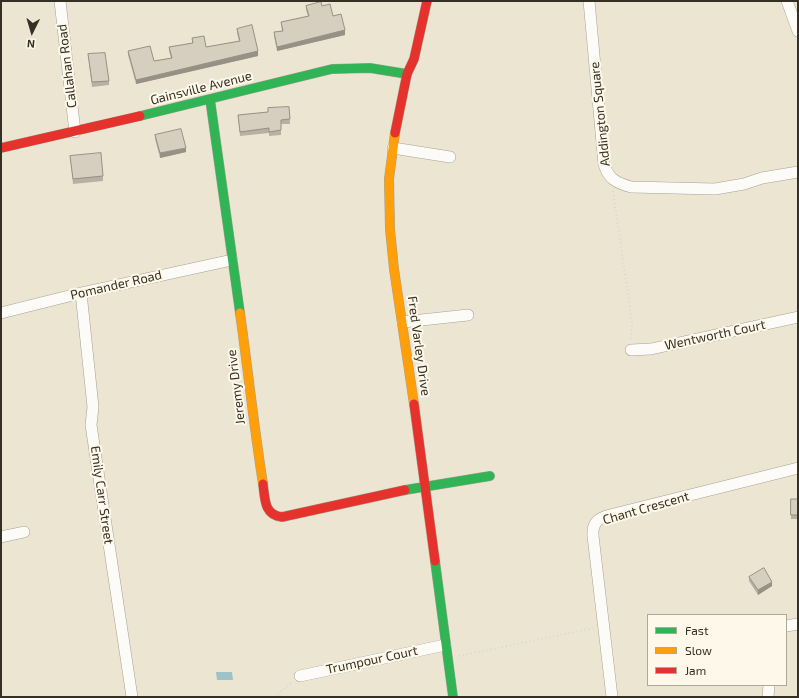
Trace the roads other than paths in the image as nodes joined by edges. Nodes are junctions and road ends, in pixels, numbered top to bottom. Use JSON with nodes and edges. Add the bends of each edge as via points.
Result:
{"nodes":[{"id":1,"x":60,"y":1,"type":"edge"},
{"id":2,"x":427,"y":1,"type":"edge"},
{"id":3,"x":589,"y":1,"type":"edge"},
{"id":4,"x":787,"y":1,"type":"edge"},
{"id":5,"x":798,"y":31,"type":"edge"},
{"id":6,"x":407,"y":74,"type":"junction"},
{"id":7,"x":210,"y":99,"type":"junction"},
{"id":8,"x":75,"y":132,"type":"junction"},
{"id":9,"x":1,"y":148,"type":"edge"},
{"id":10,"x":393,"y":148,"type":"junction"},
{"id":11,"x":450,"y":157,"type":"dead end"},
{"id":12,"x":798,"y":172,"type":"edge"},
{"id":13,"x":232,"y":260,"type":"junction"},
{"id":14,"x":81,"y":293,"type":"junction"},
{"id":15,"x":1,"y":313,"type":"edge"},
{"id":16,"x":468,"y":315,"type":"dead end"},
{"id":17,"x":798,"y":317,"type":"edge"},
{"id":18,"x":403,"y":322,"type":"junction"},
{"id":19,"x":631,"y":350,"type":"road end"},
{"id":20,"x":798,"y":468,"type":"edge"},
{"id":21,"x":490,"y":476,"type":"dead end"},
{"id":22,"x":425,"y":485,"type":"junction"},
{"id":23,"x":24,"y":532,"type":"dead end"},
{"id":24,"x":1,"y":537,"type":"edge"},
{"id":25,"x":798,"y":624,"type":"edge"},
{"id":26,"x":787,"y":626,"type":"edge"},
{"id":27,"x":445,"y":644,"type":"junction"},
{"id":28,"x":300,"y":676,"type":"road end"},
{"id":29,"x":769,"y":686,"type":"edge"},
{"id":30,"x":132,"y":697,"type":"edge"},
{"id":31,"x":453,"y":697,"type":"edge"},
{"id":32,"x":612,"y":697,"type":"edge"},
{"id":33,"x":768,"y":697,"type":"edge"}],
"edges":[{"from":1,"to":8,"type":"street","name":"Callahan Road"},
{"from":2,"to":6,"type":"street","name":"Fred Varley Drive","via":[[414,58]]},
{"from":3,"to":12,"type":"street","name":"Addington Square","via":[[604,164],[610,178],[631,187],[715,189]]},
{"from":4,"to":5,"type":"street"},
{"from":6,"to":7,"type":"street","name":"Gainsville Avenue","via":[[391,69],[332,69]]},
{"from":6,"to":10,"type":"street","name":"Fred Varley Drive","via":[[398,108]]},
{"from":7,"to":8,"type":"street","name":"Gainsville Avenue"},
{"from":7,"to":13,"type":"street","name":"Jeremy Drive"},
{"from":8,"to":9,"type":"street","name":"Gainsville Avenue"},
{"from":10,"to":11,"type":"street"},
{"from":10,"to":18,"type":"street","name":"Fred Varley Drive","via":[[389,179],[390,229]]},
{"from":13,"to":14,"type":"street","name":"Pomander Road"},
{"from":13,"to":22,"type":"street","name":"Jeremy Drive","via":[[250,381],[253,424],[267,509],[274,516],[294,515]]},
{"from":14,"to":15,"type":"street","name":"Pomander Road"},
{"from":14,"to":30,"type":"street","name":"Emily Carr Street","via":[[93,407],[91,424]]},
{"from":16,"to":18,"type":"street"},
{"from":17,"to":19,"type":"street","name":"Wentworth Court","via":[[651,349]]},
{"from":18,"to":22,"type":"street","name":"Fred Varley Drive"},
{"from":20,"to":32,"type":"street","name":"Chant Crescent","via":[[601,517],[592,528]]},
{"from":21,"to":22,"type":"street","name":"Jeremy Drive"},
{"from":22,"to":27,"type":"street","name":"Fred Varley Drive"},
{"from":23,"to":24,"type":"street"},
{"from":25,"to":26,"type":"street"},
{"from":27,"to":28,"type":"street","name":"Trumpour Court"},
{"from":27,"to":31,"type":"street","name":"Fred Varley Drive"},
{"from":29,"to":33,"type":"street"}]}
